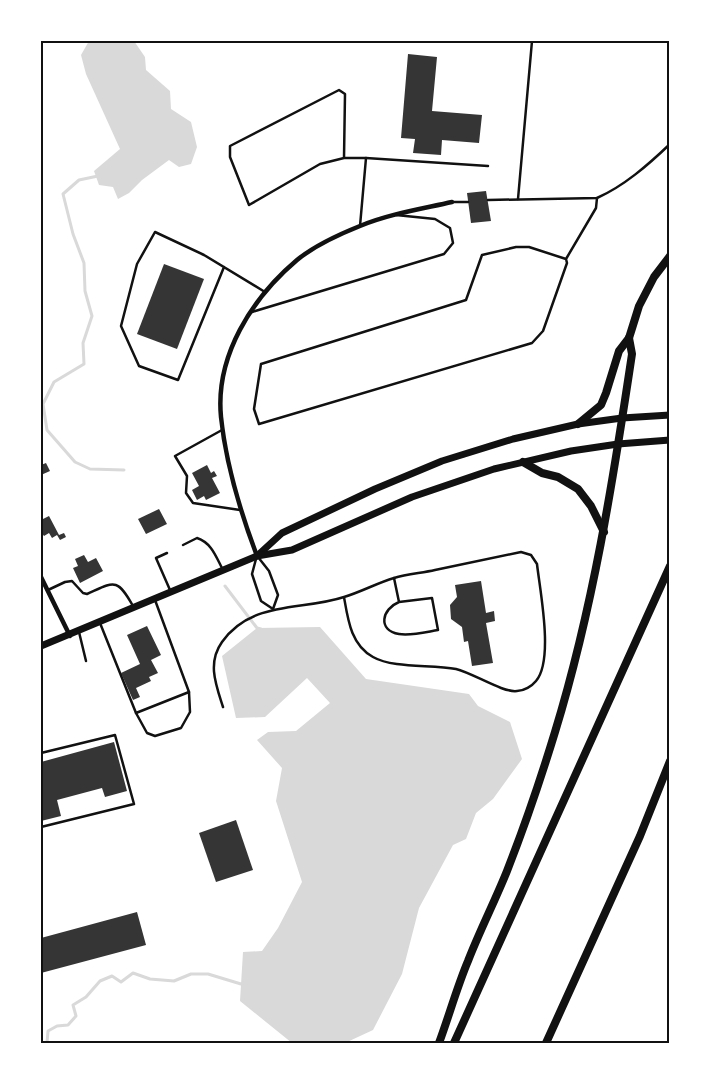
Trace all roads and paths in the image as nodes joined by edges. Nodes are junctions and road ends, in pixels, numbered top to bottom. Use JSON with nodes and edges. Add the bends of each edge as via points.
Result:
{"nodes":[{"id":1,"x":532,"y":41,"type":"edge"},
{"id":2,"x":670,"y":144,"type":"edge"},
{"id":3,"x":344,"y":158,"type":"junction"},
{"id":4,"x":366,"y":158,"type":"junction"},
{"id":5,"x":488,"y":166,"type":"dead end"},
{"id":6,"x":597,"y":198,"type":"junction"},
{"id":7,"x":518,"y":199,"type":"junction"},
{"id":8,"x":488,"y":200,"type":"dead end"},
{"id":9,"x":452,"y":202,"type":"joint"},
{"id":10,"x":468,"y":202,"type":"dead end"},
{"id":11,"x":392,"y":215,"type":"junction"},
{"id":12,"x":360,"y":226,"type":"junction"},
{"id":13,"x":670,"y":256,"type":"edge"},
{"id":14,"x":566,"y":258,"type":"junction"},
{"id":15,"x":224,"y":267,"type":"junction"},
{"id":16,"x":266,"y":292,"type":"junction"},
{"id":17,"x":251,"y":312,"type":"junction"},
{"id":18,"x":629,"y":338,"type":"junction"},
{"id":19,"x":670,"y":415,"type":"edge"},
{"id":20,"x":622,"y":418,"type":"junction"},
{"id":21,"x":578,"y":424,"type":"junction"},
{"id":22,"x":223,"y":429,"type":"junction"},
{"id":23,"x":670,"y":440,"type":"edge"},
{"id":24,"x":618,"y":444,"type":"junction"},
{"id":25,"x":523,"y":462,"type":"junction"},
{"id":26,"x":240,"y":510,"type":"junction"},
{"id":27,"x":604,"y":532,"type":"junction"},
{"id":28,"x":183,"y":545,"type":"dead end"},
{"id":29,"x":167,"y":553,"type":"dead end"},
{"id":30,"x":257,"y":556,"type":"junction"},
{"id":31,"x":670,"y":566,"type":"edge"},
{"id":32,"x":224,"y":570,"type":"junction"},
{"id":33,"x":41,"y":577,"type":"edge"},
{"id":34,"x":394,"y":578,"type":"junction"},
{"id":35,"x":48,"y":590,"type":"junction"},
{"id":36,"x":171,"y":592,"type":"junction"},
{"id":37,"x":344,"y":598,"type":"junction"},
{"id":38,"x":154,"y":599,"type":"junction"},
{"id":39,"x":399,"y":602,"type":"junction"},
{"id":40,"x":134,"y":607,"type":"junction"},
{"id":41,"x":273,"y":609,"type":"junction"},
{"id":42,"x":100,"y":622,"type":"junction"},
{"id":43,"x":78,"y":632,"type":"junction"},
{"id":44,"x":70,"y":636,"type":"junction"},
{"id":45,"x":41,"y":646,"type":"edge"},
{"id":46,"x":86,"y":661,"type":"dead end"},
{"id":47,"x":189,"y":692,"type":"junction"},
{"id":48,"x":223,"y":707,"type":"dead end"},
{"id":49,"x":136,"y":713,"type":"junction"},
{"id":50,"x":41,"y":753,"type":"edge"},
{"id":51,"x":670,"y":761,"type":"edge"},
{"id":52,"x":41,"y":827,"type":"edge"},
{"id":53,"x":439,"y":1043,"type":"edge"},
{"id":54,"x":454,"y":1043,"type":"edge"},
{"id":55,"x":546,"y":1043,"type":"edge"}],
"edges":[{"from":1,"to":7,"type":"lane"},
{"from":2,"to":6,"type":"lane","via":[[613,191]]},
{"from":3,"to":3,"type":"lane","via":[[320,164],[249,205],[230,157],[230,146],[339,90],[344,94]]},
{"from":3,"to":4,"type":"lane"},
{"from":4,"to":5,"type":"lane"},
{"from":4,"to":12,"type":"lane"},
{"from":6,"to":7,"type":"lane"},
{"from":6,"to":14,"type":"lane","via":[[596,208]]},
{"from":7,"to":8,"type":"lane"},
{"from":9,"to":10,"type":"lane"},
{"from":9,"to":11,"type":"street"},
{"from":11,"to":12,"type":"street"},
{"from":11,"to":17,"type":"lane","via":[[435,219],[450,228],[453,243],[444,254]]},
{"from":12,"to":16,"type":"street","via":[[299,259]]},
{"from":13,"to":18,"type":"highway","via":[[646,291]]},
{"from":14,"to":14,"type":"lane","via":[[543,331],[532,343],[259,424],[254,409],[261,364],[466,300],[482,255],[529,246]]},
{"from":15,"to":15,"type":"lane","via":[[156,232],[137,264],[121,326],[139,366],[178,380]]},
{"from":15,"to":16,"type":"lane"},
{"from":16,"to":17,"type":"street"},
{"from":17,"to":22,"type":"street","via":[[238,333],[228,362],[222,388]]},
{"from":18,"to":20,"type":"highway","via":[[632,354]]},
{"from":18,"to":21,"type":"highway","via":[[619,351],[601,405]]},
{"from":19,"to":20,"type":"main road"},
{"from":20,"to":21,"type":"main road"},
{"from":20,"to":24,"type":"highway"},
{"from":21,"to":30,"type":"main road","via":[[478,449],[409,474],[282,533]]},
{"from":22,"to":26,"type":"street"},
{"from":22,"to":26,"type":"lane","via":[[176,456],[187,476],[186,493],[193,503]]},
{"from":23,"to":24,"type":"main road"},
{"from":24,"to":25,"type":"main road"},
{"from":24,"to":27,"type":"highway"},
{"from":25,"to":27,"type":"highway","via":[[578,489]]},
{"from":25,"to":30,"type":"main road","via":[[412,497],[292,550]]},
{"from":26,"to":30,"type":"street"},
{"from":27,"to":53,"type":"highway","via":[[584,628],[555,732],[521,833],[467,962]]},
{"from":28,"to":32,"type":"lane","via":[[198,538],[204,540]]},
{"from":29,"to":36,"type":"lane","via":[[156,558]]},
{"from":30,"to":32,"type":"main road"},
{"from":30,"to":41,"type":"lane","via":[[269,571],[278,594]]},
{"from":30,"to":41,"type":"lane","via":[[252,574],[261,601]]},
{"from":31,"to":54,"type":"highway"},
{"from":32,"to":36,"type":"main road"},
{"from":33,"to":35,"type":"street"},
{"from":34,"to":37,"type":"lane"},
{"from":34,"to":37,"type":"lane","via":[[521,552],[531,555],[538,564],[545,632],[544,665],[537,680],[524,690],[509,691],[454,669],[386,662],[373,657],[353,635]]},
{"from":34,"to":39,"type":"lane"},
{"from":35,"to":40,"type":"lane","via":[[72,581],[87,594],[111,584],[118,585]]},
{"from":35,"to":44,"type":"street"},
{"from":36,"to":38,"type":"main road"},
{"from":37,"to":41,"type":"lane"},
{"from":38,"to":40,"type":"main road"},
{"from":38,"to":47,"type":"lane"},
{"from":39,"to":39,"type":"lane","via":[[390,605],[386,612],[384,620],[391,631],[400,634],[438,630],[432,598]]},
{"from":40,"to":42,"type":"main road"},
{"from":41,"to":48,"type":"lane","via":[[242,624],[221,642],[213,665]]},
{"from":42,"to":43,"type":"main road"},
{"from":42,"to":49,"type":"lane"},
{"from":43,"to":44,"type":"main road"},
{"from":43,"to":46,"type":"lane"},
{"from":44,"to":45,"type":"main road"},
{"from":47,"to":49,"type":"lane"},
{"from":47,"to":49,"type":"lane","via":[[190,712],[181,728],[155,736],[147,733]]},
{"from":50,"to":52,"type":"lane","via":[[114,735],[134,804]]},
{"from":51,"to":55,"type":"highway","via":[[640,836]]}]}
